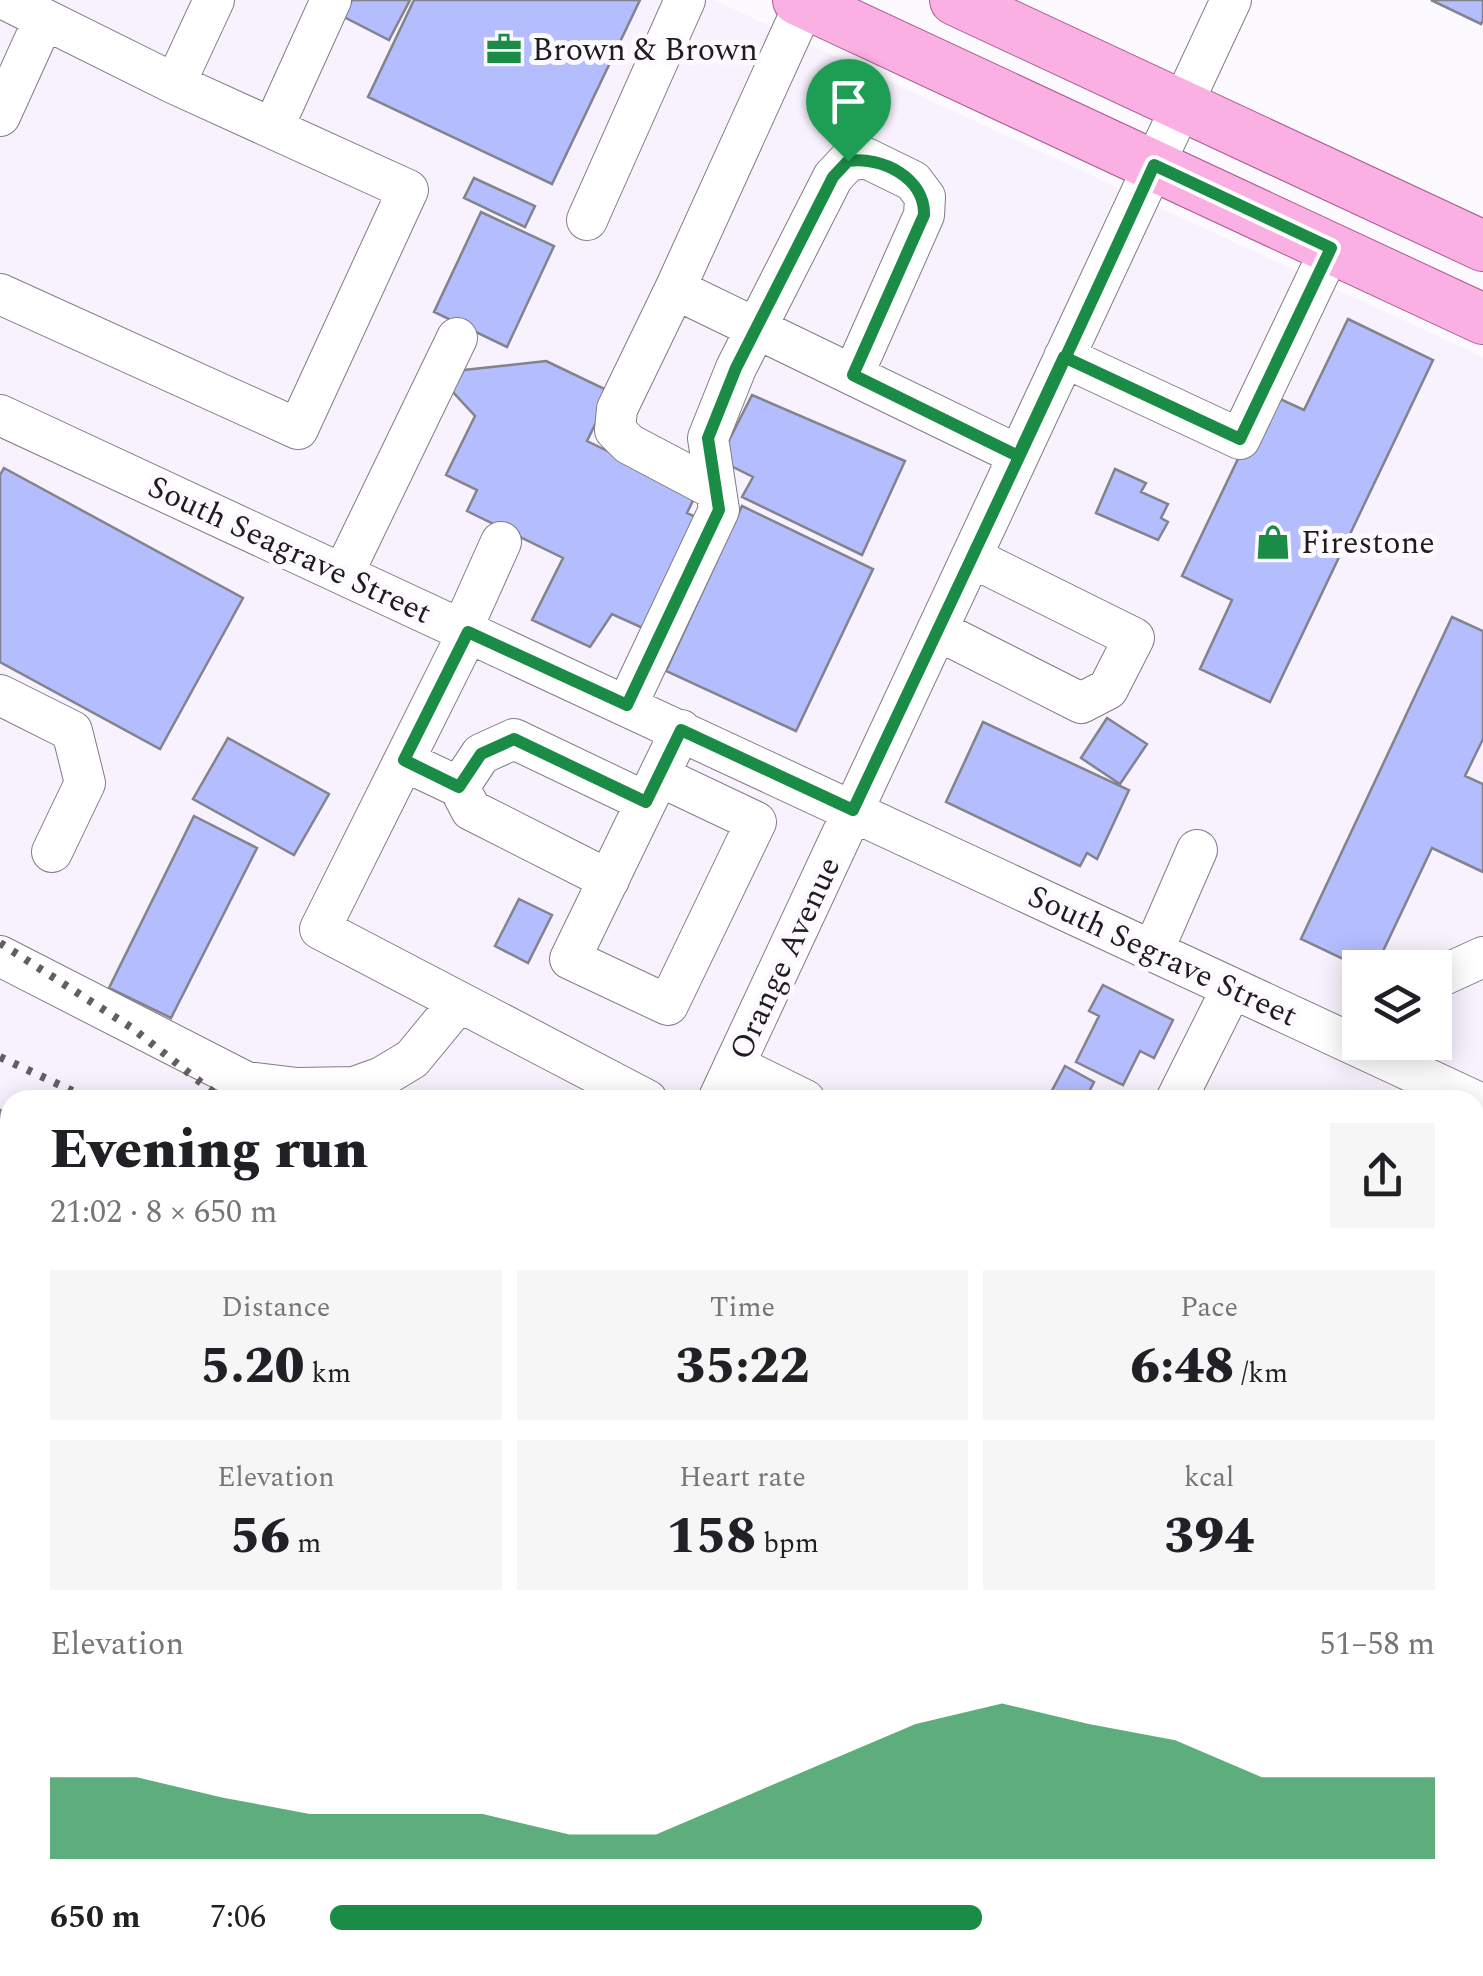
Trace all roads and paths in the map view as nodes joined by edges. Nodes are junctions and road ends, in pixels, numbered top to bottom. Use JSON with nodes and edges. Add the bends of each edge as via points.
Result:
{"nodes":[{"id":1,"x":214,"y":0,"type":"edge"},
{"id":2,"x":331,"y":0,"type":"edge"},
{"id":3,"x":685,"y":0,"type":"edge"},
{"id":4,"x":955,"y":0,"type":"edge"},
{"id":5,"x":1231,"y":0,"type":"edge"},
{"id":6,"x":802,"y":2,"type":"edge"},
{"id":7,"x":30,"y":8,"type":"edge"},
{"id":8,"x":174,"y":84,"type":"junction"},
{"id":9,"x":1182,"y":105,"type":"junction"},
{"id":10,"x":0,"y":116,"type":"edge"},
{"id":11,"x":273,"y":128,"type":"junction"},
{"id":12,"x":1154,"y":165,"type":"junction"},
{"id":13,"x":586,"y":220,"type":"dead end"},
{"id":14,"x":1483,"y":246,"type":"edge"},
{"id":15,"x":1331,"y":248,"type":"junction"},
{"id":16,"x":675,"y":288,"type":"junction"},
{"id":17,"x":0,"y":294,"type":"edge"},
{"id":18,"x":1483,"y":319,"type":"edge"},
{"id":19,"x":757,"y":327,"type":"junction"},
{"id":20,"x":457,"y":338,"type":"dead end"},
{"id":21,"x":1064,"y":357,"type":"junction"},
{"id":22,"x":853,"y":375,"type":"junction"},
{"id":23,"x":0,"y":415,"type":"edge"},
{"id":24,"x":1018,"y":456,"type":"junction"},
{"id":25,"x":716,"y":490,"type":"junction"},
{"id":26,"x":502,"y":542,"type":"dead end"},
{"id":27,"x":970,"y":557,"type":"junction"},
{"id":28,"x":343,"y":574,"type":"junction"},
{"id":29,"x":465,"y":630,"type":"junction"},
{"id":30,"x":937,"y":630,"type":"junction"},
{"id":31,"x":0,"y":695,"type":"edge"},
{"id":32,"x":627,"y":705,"type":"junction"},
{"id":33,"x":681,"y":730,"type":"junction"},
{"id":34,"x":404,"y":760,"type":"junction"},
{"id":35,"x":459,"y":787,"type":"junction"},
{"id":36,"x":653,"y":789,"type":"junction"},
{"id":37,"x":853,"y":810,"type":"junction"},
{"id":38,"x":1197,"y":850,"type":"dead end"},
{"id":39,"x":52,"y":852,"type":"dead end"},
{"id":40,"x":609,"y":880,"type":"junction"},
{"id":41,"x":1153,"y":951,"type":"junction"},
{"id":42,"x":0,"y":956,"type":"edge"},
{"id":43,"x":1483,"y":957,"type":"edge"},
{"id":44,"x":1452,"y":971,"type":"edge"},
{"id":45,"x":1232,"y":988,"type":"junction"},
{"id":46,"x":459,"y":1002,"type":"junction"},
{"id":47,"x":1342,"y":1025,"type":"edge"},
{"id":48,"x":1406,"y":1060,"type":"edge"},
{"id":49,"x":726,"y":1083,"type":"edge"},
{"id":50,"x":627,"y":1090,"type":"edge"},
{"id":51,"x":759,"y":1090,"type":"edge"},
{"id":52,"x":1181,"y":1090,"type":"edge"},
{"id":53,"x":1457,"y":1090,"type":"edge"}],
"edges":[{"from":1,"to":8,"type":"street"},
{"from":2,"to":11,"type":"street"},
{"from":3,"to":13,"type":"street"},
{"from":4,"to":9,"type":"main road"},
{"from":5,"to":9,"type":"street","name":"Orange Avenue"},
{"from":6,"to":12,"type":"main road"},
{"from":6,"to":16,"type":"street"},
{"from":7,"to":8,"type":"street"},
{"from":7,"to":10,"type":"street"},
{"from":8,"to":11,"type":"street"},
{"from":9,"to":12,"type":"street","name":"Orange Avenue"},
{"from":9,"to":14,"type":"main road"},
{"from":11,"to":17,"type":"street","via":[[408,190],[298,429]]},
{"from":12,"to":15,"type":"main road"},
{"from":12,"to":21,"type":"street","name":"Orange Avenue"},
{"from":15,"to":18,"type":"main road"},
{"from":15,"to":21,"type":"street","via":[[1240,439]]},
{"from":16,"to":19,"type":"street"},
{"from":16,"to":25,"type":"street","via":[[617,409],[614,430]]},
{"from":19,"to":22,"type":"street"},
{"from":19,"to":22,"type":"street","via":[[833,177],[848,161],[866,158],[913,180],[925,197],[924,215]]},
{"from":19,"to":25,"type":"street","via":[[708,438]]},
{"from":20,"to":28,"type":"street"},
{"from":21,"to":24,"type":"street","name":"Orange Avenue"},
{"from":22,"to":24,"type":"street"},
{"from":23,"to":28,"type":"street","name":"South Seagrave Street"},
{"from":24,"to":27,"type":"street","name":"Orange Avenue"},
{"from":25,"to":32,"type":"street","via":[[719,510]]},
{"from":26,"to":29,"type":"street"},
{"from":27,"to":30,"type":"street","name":"Orange Avenue"},
{"from":27,"to":30,"type":"street","via":[[1134,638],[1108,688],[1081,703]]},
{"from":28,"to":29,"type":"street","name":"South Seagrave Street"},
{"from":29,"to":32,"type":"street","name":"South Seagrave Street"},
{"from":29,"to":34,"type":"street"},
{"from":30,"to":37,"type":"street","name":"Orange Avenue"},
{"from":31,"to":39,"type":"street","via":[[72,731],[85,783]]},
{"from":32,"to":33,"type":"street","name":"South Seagrave Street"},
{"from":33,"to":36,"type":"street"},
{"from":33,"to":37,"type":"street","name":"South Seagrave Street"},
{"from":34,"to":35,"type":"street"},
{"from":34,"to":46,"type":"street","via":[[320,929]]},
{"from":35,"to":36,"type":"street","via":[[481,754],[514,739]]},
{"from":35,"to":40,"type":"street","via":[[471,810]]},
{"from":36,"to":40,"type":"street"},
{"from":36,"to":40,"type":"street","via":[[756,822],[668,1005],[570,958]]},
{"from":37,"to":41,"type":"street","name":"South Segrave Street"},
{"from":37,"to":49,"type":"street","name":"Orange Avenue"},
{"from":38,"to":41,"type":"street"},
{"from":41,"to":45,"type":"street","name":"South Segrave Street"},
{"from":42,"to":46,"type":"street","via":[[246,1082],[297,1088],[354,1087],[382,1077],[412,1059]]},
{"from":43,"to":44,"type":"street"},
{"from":45,"to":47,"type":"street","name":"South Segrave Street"},
{"from":45,"to":52,"type":"street"},
{"from":46,"to":50,"type":"street"},
{"from":48,"to":53,"type":"street","name":"South Segrave Street"},
{"from":49,"to":51,"type":"street"}]}
